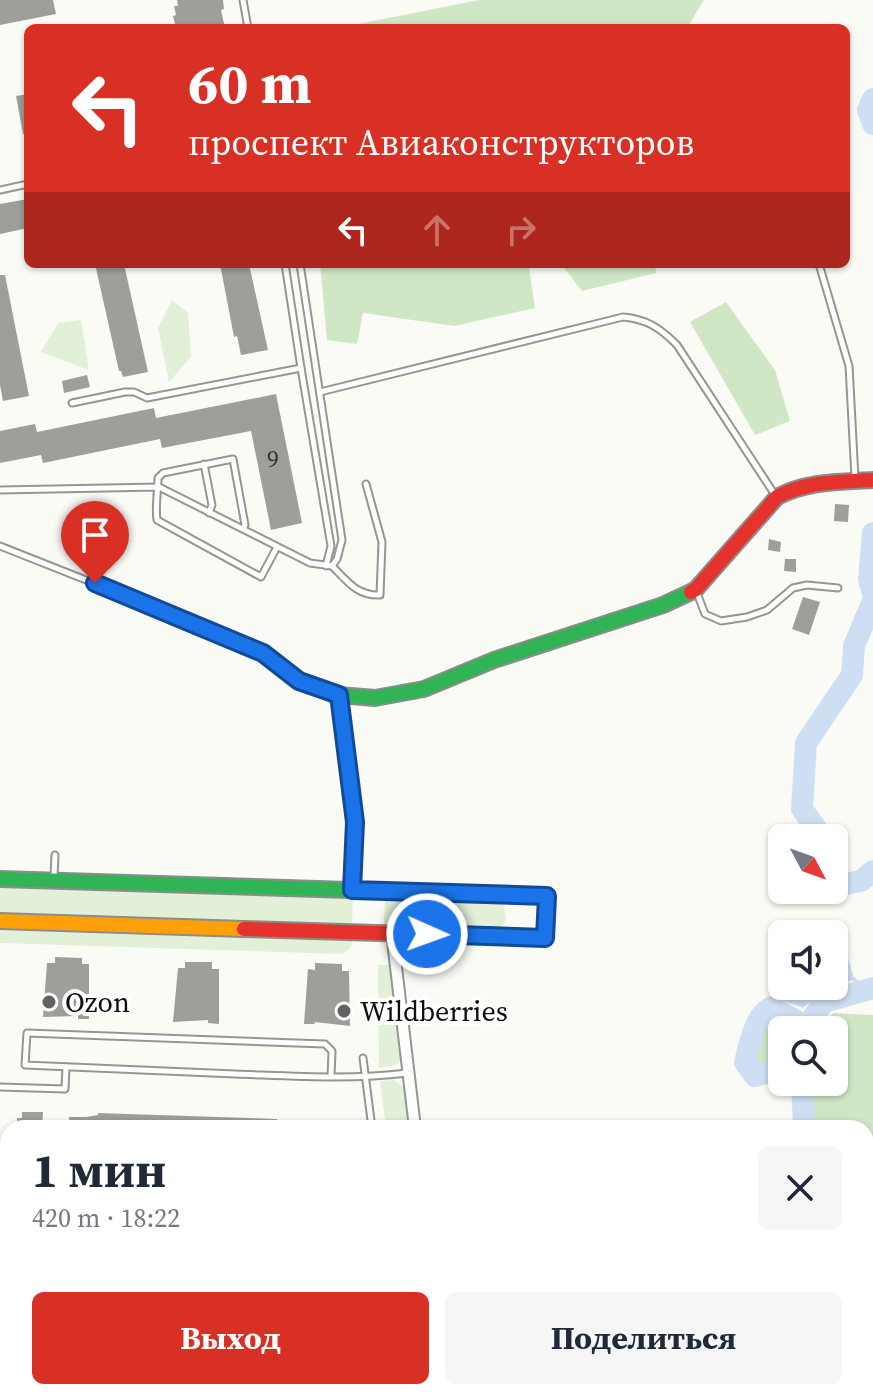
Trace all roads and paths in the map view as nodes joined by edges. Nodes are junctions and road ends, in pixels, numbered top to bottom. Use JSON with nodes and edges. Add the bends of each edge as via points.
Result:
{"nodes":[{"id":1,"x":243,"y":0,"type":"edge"},
{"id":2,"x":247,"y":24,"type":"edge"},
{"id":3,"x":24,"y":185,"type":"edge"},
{"id":4,"x":0,"y":190,"type":"edge"},
{"id":5,"x":286,"y":268,"type":"edge"},
{"id":6,"x":301,"y":268,"type":"edge"},
{"id":7,"x":820,"y":268,"type":"edge"},
{"id":8,"x":301,"y":368,"type":"junction"},
{"id":9,"x":320,"y":392,"type":"junction"},
{"id":10,"x":72,"y":403,"type":"dead end"},
{"id":11,"x":204,"y":464,"type":"junction"},
{"id":12,"x":873,"y":480,"type":"edge"},
{"id":13,"x":855,"y":481,"type":"junction"},
{"id":14,"x":366,"y":484,"type":"dead end"},
{"id":15,"x":159,"y":487,"type":"junction"},
{"id":16,"x":0,"y":490,"type":"edge"},
{"id":17,"x":777,"y":497,"type":"junction"},
{"id":18,"x":209,"y":513,"type":"junction"},
{"id":19,"x":243,"y":529,"type":"junction"},
{"id":20,"x":0,"y":546,"type":"edge"},
{"id":21,"x":277,"y":547,"type":"junction"},
{"id":22,"x":329,"y":566,"type":"junction"},
{"id":23,"x":838,"y":588,"type":"dead end"},
{"id":24,"x":696,"y":589,"type":"junction"},
{"id":25,"x":339,"y":695,"type":"junction"},
{"id":26,"x":55,"y":855,"type":"dead end"},
{"id":27,"x":0,"y":879,"type":"edge"},
{"id":28,"x":54,"y":880,"type":"junction"},
{"id":29,"x":352,"y":890,"type":"junction"},
{"id":30,"x":0,"y":921,"type":"edge"},
{"id":31,"x":392,"y":933,"type":"junction"},
{"id":32,"x":363,"y":1058,"type":"dead end"},
{"id":33,"x":66,"y":1067,"type":"junction"},
{"id":34,"x":408,"y":1073,"type":"junction"},
{"id":35,"x":331,"y":1077,"type":"junction"},
{"id":36,"x":365,"y":1078,"type":"junction"},
{"id":37,"x":0,"y":1087,"type":"edge"},
{"id":38,"x":371,"y":1120,"type":"edge"},
{"id":39,"x":414,"y":1120,"type":"edge"}],
"edges":[{"from":1,"to":2,"type":"lane"},
{"from":3,"to":4,"type":"lane"},
{"from":5,"to":8,"type":"lane"},
{"from":6,"to":9,"type":"lane"},
{"from":7,"to":13,"type":"lane","via":[[849,366]]},
{"from":8,"to":10,"type":"lane","via":[[147,398],[125,392]]},
{"from":8,"to":22,"type":"lane","via":[[331,546]]},
{"from":9,"to":17,"type":"lane","via":[[623,317],[640,319],[677,345]]},
{"from":9,"to":22,"type":"lane","via":[[342,540],[337,559]]},
{"from":11,"to":15,"type":"lane","via":[[163,473]]},
{"from":11,"to":18,"type":"lane"},
{"from":11,"to":19,"type":"lane","via":[[233,459]]},
{"from":12,"to":13,"type":"street"},
{"from":13,"to":17,"type":"street","via":[[811,484]]},
{"from":14,"to":22,"type":"lane","via":[[382,542],[380,595],[365,595]]},
{"from":15,"to":16,"type":"lane"},
{"from":15,"to":18,"type":"lane"},
{"from":15,"to":21,"type":"lane","via":[[157,520],[261,577]]},
{"from":17,"to":24,"type":"street"},
{"from":18,"to":19,"type":"lane"},
{"from":19,"to":21,"type":"lane"},
{"from":20,"to":25,"type":"lane","via":[[220,633],[263,653],[299,681]]},
{"from":21,"to":22,"type":"lane"},
{"from":23,"to":24,"type":"lane","via":[[793,588],[767,610],[721,621],[705,614]]},
{"from":24,"to":25,"type":"street","via":[[424,689],[375,698]]},
{"from":25,"to":29,"type":"street","via":[[355,822]]},
{"from":26,"to":28,"type":"lane"},
{"from":27,"to":28,"type":"street"},
{"from":28,"to":29,"type":"street"},
{"from":29,"to":31,"type":"street","via":[[547,896],[545,938]]},
{"from":30,"to":31,"type":"street"},
{"from":31,"to":34,"type":"street"},
{"from":32,"to":36,"type":"lane"},
{"from":33,"to":35,"type":"lane"},
{"from":33,"to":35,"type":"lane","via":[[25,1065],[27,1033],[325,1044],[332,1051]]},
{"from":33,"to":37,"type":"lane","via":[[65,1089]]},
{"from":34,"to":36,"type":"lane"},
{"from":34,"to":39,"type":"street"},
{"from":35,"to":36,"type":"lane"},
{"from":36,"to":38,"type":"lane"}]}
